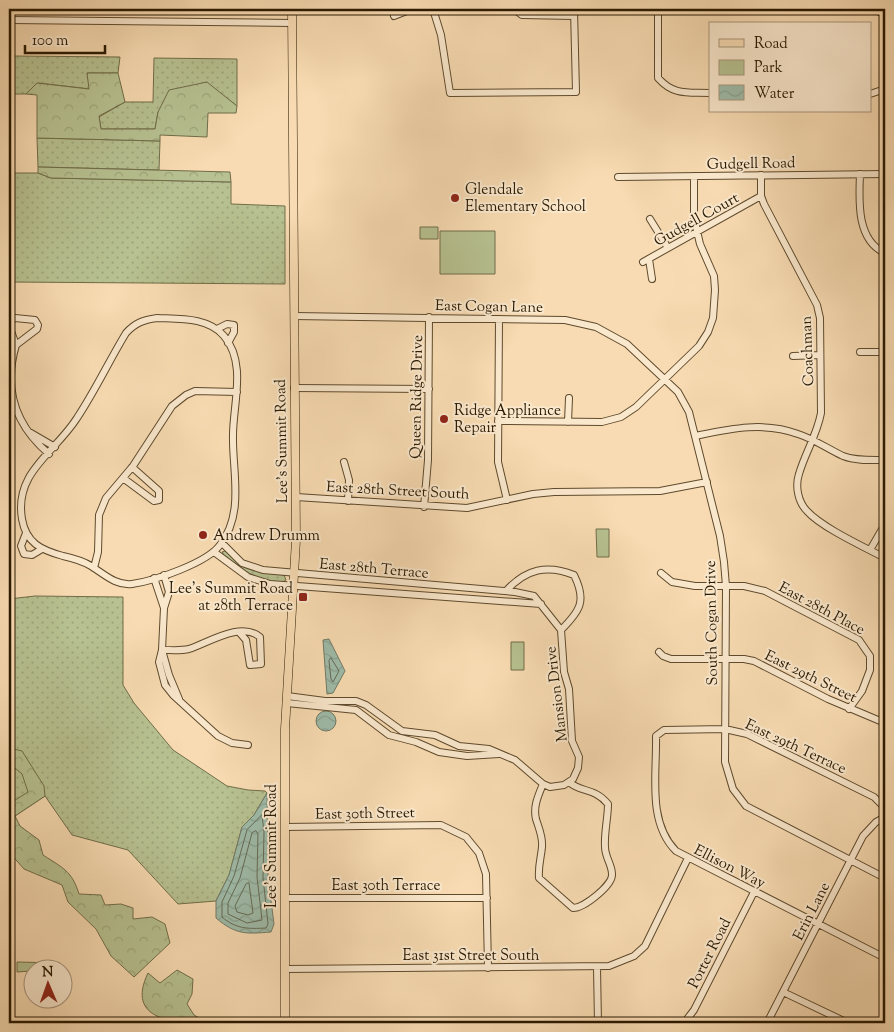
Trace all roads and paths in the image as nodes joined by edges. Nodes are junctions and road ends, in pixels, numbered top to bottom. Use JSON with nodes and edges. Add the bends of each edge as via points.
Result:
{"nodes":[{"id":1,"x":292,"y":9,"type":"edge"},
{"id":2,"x":412,"y":9,"type":"edge"},
{"id":3,"x":433,"y":9,"type":"edge"},
{"id":4,"x":514,"y":9,"type":"edge"},
{"id":5,"x":658,"y":9,"type":"edge"},
{"id":6,"x":874,"y":9,"type":"edge"},
{"id":7,"x":574,"y":12,"type":"edge"},
{"id":8,"x":885,"y":15,"type":"edge"},
{"id":9,"x":394,"y":16,"type":"dead end"},
{"id":10,"x":9,"y":20,"type":"edge"},
{"id":11,"x":292,"y":23,"type":"junction"},
{"id":12,"x":885,"y":89,"type":"edge"},
{"id":13,"x":709,"y":92,"type":"edge"},
{"id":14,"x":872,"y":93,"type":"edge"},
{"id":15,"x":860,"y":174,"type":"junction"},
{"id":16,"x":885,"y":174,"type":"edge"},
{"id":17,"x":761,"y":175,"type":"junction"},
{"id":18,"x":694,"y":176,"type":"junction"},
{"id":19,"x":618,"y":177,"type":"dead end"},
{"id":20,"x":761,"y":196,"type":"junction"},
{"id":21,"x":650,"y":219,"type":"dead end"},
{"id":22,"x":697,"y":232,"type":"junction"},
{"id":23,"x":668,"y":248,"type":"junction"},
{"id":24,"x":885,"y":252,"type":"edge"},
{"id":25,"x":652,"y":279,"type":"dead end"},
{"id":26,"x":294,"y":316,"type":"junction"},
{"id":27,"x":429,"y":318,"type":"junction"},
{"id":28,"x":499,"y":318,"type":"junction"},
{"id":29,"x":217,"y":329,"type":"junction"},
{"id":30,"x":228,"y":343,"type":"junction"},
{"id":31,"x":16,"y":345,"type":"junction"},
{"id":32,"x":860,"y":352,"type":"dead end"},
{"id":33,"x":885,"y":352,"type":"edge"},
{"id":34,"x":820,"y":355,"type":"junction"},
{"id":35,"x":793,"y":356,"type":"dead end"},
{"id":36,"x":665,"y":380,"type":"junction"},
{"id":37,"x":294,"y":388,"type":"junction"},
{"id":38,"x":428,"y":389,"type":"junction"},
{"id":39,"x":237,"y":392,"type":"junction"},
{"id":40,"x":569,"y":398,"type":"dead end"},
{"id":41,"x":498,"y":421,"type":"junction"},
{"id":42,"x":568,"y":422,"type":"junction"},
{"id":43,"x":30,"y":433,"type":"junction"},
{"id":44,"x":695,"y":436,"type":"junction"},
{"id":45,"x":813,"y":440,"type":"junction"},
{"id":46,"x":55,"y":447,"type":"junction"},
{"id":47,"x":49,"y":454,"type":"junction"},
{"id":48,"x":885,"y":460,"type":"edge"},
{"id":49,"x":344,"y":462,"type":"dead end"},
{"id":50,"x":132,"y":467,"type":"junction"},
{"id":51,"x":123,"y":478,"type":"junction"},
{"id":52,"x":707,"y":482,"type":"junction"},
{"id":53,"x":296,"y":496,"type":"junction"},
{"id":54,"x":507,"y":500,"type":"junction"},
{"id":55,"x":348,"y":501,"type":"junction"},
{"id":56,"x":424,"y":507,"type":"junction"},
{"id":57,"x":885,"y":524,"type":"edge"},
{"id":58,"x":26,"y":533,"type":"junction"},
{"id":59,"x":222,"y":543,"type":"junction"},
{"id":60,"x":42,"y":549,"type":"junction"},
{"id":61,"x":870,"y":550,"type":"junction"},
{"id":62,"x":214,"y":552,"type":"junction"},
{"id":63,"x":885,"y":558,"type":"edge"},
{"id":64,"x":94,"y":568,"type":"junction"},
{"id":65,"x":661,"y":573,"type":"dead end"},
{"id":66,"x":295,"y":574,"type":"junction"},
{"id":67,"x":164,"y":575,"type":"junction"},
{"id":68,"x":154,"y":578,"type":"junction"},
{"id":69,"x":295,"y":585,"type":"junction"},
{"id":70,"x":726,"y":586,"type":"junction"},
{"id":71,"x":506,"y":591,"type":"junction"},
{"id":72,"x":541,"y":604,"type":"junction"},
{"id":73,"x":164,"y":608,"type":"junction"},
{"id":74,"x":561,"y":630,"type":"junction"},
{"id":75,"x":239,"y":632,"type":"junction"},
{"id":76,"x":162,"y":650,"type":"junction"},
{"id":77,"x":659,"y":652,"type":"dead end"},
{"id":78,"x":725,"y":658,"type":"junction"},
{"id":79,"x":287,"y":699,"type":"junction"},
{"id":80,"x":849,"y":709,"type":"junction"},
{"id":81,"x":885,"y":723,"type":"edge"},
{"id":82,"x":725,"y":729,"type":"junction"},
{"id":83,"x":659,"y":732,"type":"joint"},
{"id":84,"x":248,"y":745,"type":"dead end"},
{"id":85,"x":507,"y":756,"type":"junction"},
{"id":86,"x":569,"y":782,"type":"junction"},
{"id":87,"x":543,"y":784,"type":"junction"},
{"id":88,"x":885,"y":808,"type":"edge"},
{"id":89,"x":885,"y":817,"type":"edge"},
{"id":90,"x":285,"y":827,"type":"junction"},
{"id":91,"x":688,"y":858,"type":"junction"},
{"id":92,"x":850,"y":860,"type":"junction"},
{"id":93,"x":885,"y":878,"type":"edge"},
{"id":94,"x":754,"y":892,"type":"junction"},
{"id":95,"x":285,"y":898,"type":"junction"},
{"id":96,"x":487,"y":898,"type":"junction"},
{"id":97,"x":818,"y":925,"type":"junction"},
{"id":98,"x":885,"y":958,"type":"edge"},
{"id":99,"x":597,"y":967,"type":"junction"},
{"id":100,"x":488,"y":968,"type":"junction"},
{"id":101,"x":285,"y":969,"type":"junction"},
{"id":102,"x":783,"y":992,"type":"junction"},
{"id":103,"x":285,"y":1023,"type":"edge"},
{"id":104,"x":598,"y":1023,"type":"edge"},
{"id":105,"x":684,"y":1023,"type":"edge"},
{"id":106,"x":767,"y":1023,"type":"edge"},
{"id":107,"x":848,"y":1023,"type":"edge"}],
"edges":[{"from":1,"to":11,"type":"main road","name":"Lee's Summit Road"},
{"from":2,"to":9,"type":"street"},
{"from":3,"to":7,"type":"street","via":[[442,35],[450,93],[576,92]]},
{"from":4,"to":7,"type":"street","via":[[522,15]]},
{"from":5,"to":13,"type":"street","via":[[658,78],[676,92]]},
{"from":6,"to":8,"type":"street"},
{"from":10,"to":11,"type":"street"},
{"from":11,"to":26,"type":"main road","name":"Lee's Summit Road"},
{"from":12,"to":14,"type":"street"},
{"from":15,"to":16,"type":"street","name":"Gudgell Road"},
{"from":15,"to":17,"type":"street","name":"Gudgell Road"},
{"from":15,"to":24,"type":"street","via":[[859,206],[863,226],[876,247]]},
{"from":17,"to":18,"type":"street","name":"Gudgell Road"},
{"from":17,"to":20,"type":"street","name":"Coachman"},
{"from":18,"to":19,"type":"street","name":"Gudgell Road"},
{"from":18,"to":22,"type":"street"},
{"from":20,"to":22,"type":"street","name":"Gudgell Court"},
{"from":20,"to":34,"type":"street","name":"Coachman","via":[[818,305]]},
{"from":21,"to":23,"type":"street"},
{"from":22,"to":23,"type":"street","name":"Gudgell Court"},
{"from":22,"to":36,"type":"street","via":[[714,276],[713,318],[699,346]]},
{"from":23,"to":25,"type":"street","name":"Gudgell Court","via":[[646,261]]},
{"from":26,"to":27,"type":"street","name":"East Cogan Lane"},
{"from":26,"to":37,"type":"main road","name":"Lee's Summit Road"},
{"from":27,"to":28,"type":"street","name":"East Cogan Lane"},
{"from":27,"to":38,"type":"street","name":"Queen Ridge Drive"},
{"from":28,"to":36,"type":"street","name":"East Cogan Lane","via":[[565,320],[596,326],[627,344]]},
{"from":28,"to":41,"type":"street"},
{"from":29,"to":30,"type":"street"},
{"from":29,"to":30,"type":"street","via":[[227,324],[234,325]]},
{"from":29,"to":46,"type":"street","via":[[192,320],[157,318],[134,325],[126,333],[76,420]]},
{"from":30,"to":39,"type":"street","via":[[234,356]]},
{"from":31,"to":31,"type":"street","via":[[37,329],[35,320],[15,318],[10,322]]},
{"from":31,"to":43,"type":"street","via":[[12,383],[15,410]]},
{"from":32,"to":33,"type":"street"},
{"from":34,"to":35,"type":"street"},
{"from":34,"to":45,"type":"street","name":"Coachman","via":[[821,413]]},
{"from":36,"to":42,"type":"street","via":[[621,417],[602,422]]},
{"from":36,"to":44,"type":"street","name":"South Cogan Drive","via":[[684,402]]},
{"from":37,"to":38,"type":"street"},
{"from":37,"to":53,"type":"main road","name":"Lee's Summit Road"},
{"from":38,"to":56,"type":"street","name":"Queen Ridge Drive"},
{"from":39,"to":50,"type":"street","via":[[204,390],[186,395],[172,406]]},
{"from":39,"to":59,"type":"street","via":[[232,450],[237,487],[230,524]]},
{"from":40,"to":42,"type":"street"},
{"from":41,"to":42,"type":"street"},
{"from":41,"to":54,"type":"street","via":[[498,462]]},
{"from":43,"to":46,"type":"street"},
{"from":43,"to":47,"type":"street"},
{"from":44,"to":45,"type":"street","via":[[761,426],[788,430]]},
{"from":44,"to":52,"type":"street","name":"South Cogan Drive"},
{"from":45,"to":48,"type":"street","via":[[844,456]]},
{"from":45,"to":61,"type":"street","name":"Coachman","via":[[798,478],[797,490],[802,505],[814,518]]},
{"from":46,"to":47,"type":"street"},
{"from":47,"to":58,"type":"street","via":[[24,484],[20,498]]},
{"from":49,"to":55,"type":"street","via":[[349,480]]},
{"from":50,"to":51,"type":"street"},
{"from":50,"to":51,"type":"street","via":[[159,490],[159,500],[154,501]]},
{"from":51,"to":64,"type":"street","via":[[106,498],[99,515]]},
{"from":52,"to":54,"type":"street","name":"East 28th Street South","via":[[660,491],[554,492]]},
{"from":52,"to":70,"type":"street","name":"South Cogan Drive","via":[[720,536]]},
{"from":53,"to":55,"type":"street","name":"East 28th Street South"},
{"from":53,"to":66,"type":"main road","name":"Lee's Summit Road"},
{"from":54,"to":56,"type":"street","name":"East 28th Street South","via":[[467,508]]},
{"from":55,"to":56,"type":"street","name":"East 28th Street South"},
{"from":57,"to":61,"type":"street"},
{"from":58,"to":60,"type":"street","via":[[28,539]]},
{"from":58,"to":60,"type":"street","via":[[21,546],[24,554],[32,555]]},
{"from":59,"to":62,"type":"street"},
{"from":59,"to":66,"type":"street","name":"East 28th Terrace","via":[[242,563],[253,568]]},
{"from":60,"to":64,"type":"street","via":[[74,558]]},
{"from":61,"to":63,"type":"street"},
{"from":62,"to":67,"type":"street","via":[[197,563]]},
{"from":62,"to":69,"type":"street","name":"East 28th Terrace","via":[[253,580]]},
{"from":64,"to":68,"type":"street","via":[[119,583],[131,584]]},
{"from":65,"to":70,"type":"street","name":"East 28th Place","via":[[672,582]]},
{"from":66,"to":69,"type":"main road","name":"Lee's Summit Road"},
{"from":66,"to":71,"type":"street","name":"East 28th Terrace"},
{"from":67,"to":68,"type":"street"},
{"from":67,"to":73,"type":"street","via":[[169,592]]},
{"from":68,"to":73,"type":"street"},
{"from":69,"to":72,"type":"street","name":"East 28th Terrace"},
{"from":69,"to":79,"type":"main road","name":"Lee's Summit Road"},
{"from":70,"to":78,"type":"street","name":"South Cogan Drive"},
{"from":70,"to":80,"type":"street","name":"East 28th Place","via":[[744,586],[765,592],[863,643],[870,656],[870,670],[862,691]]},
{"from":71,"to":72,"type":"street","name":"East 28th Terrace","via":[[534,596]]},
{"from":71,"to":74,"type":"street","via":[[526,574],[541,570],[558,569],[574,575],[582,602],[578,612]]},
{"from":72,"to":74,"type":"street","name":"East 28th Terrace"},
{"from":73,"to":76,"type":"street"},
{"from":74,"to":86,"type":"street","name":"Mansion Drive","via":[[572,741],[579,757],[574,779]]},
{"from":75,"to":75,"type":"street","via":[[260,637],[261,664],[250,665],[246,640]]},
{"from":75,"to":76,"type":"street","via":[[184,650]]},
{"from":76,"to":84,"type":"street","via":[[161,674],[170,691],[218,736],[232,743]]},
{"from":77,"to":78,"type":"street","name":"East 29th Street","via":[[672,659]]},
{"from":78,"to":80,"type":"street","name":"East 29th Street","via":[[754,662]]},
{"from":78,"to":82,"type":"street","name":"South Cogan Drive"},
{"from":79,"to":85,"type":"street","via":[[356,710],[389,735],[439,752]]},
{"from":79,"to":85,"type":"street","via":[[356,701],[402,731],[435,735],[459,746],[478,746]]},
{"from":79,"to":90,"type":"main road","name":"Lee's Summit Road"},
{"from":80,"to":81,"type":"street","name":"East 29th Street"},
{"from":82,"to":83,"type":"street","name":"East 29th Terrace"},
{"from":82,"to":88,"type":"street","name":"East 29th Terrace","via":[[747,734],[874,797]]},
{"from":82,"to":92,"type":"street","name":"South Cogan Drive","via":[[725,762],[732,789],[746,806]]},
{"from":83,"to":91,"type":"street","name":"Ellison Way","via":[[656,736],[658,823],[668,843]]},
{"from":85,"to":87,"type":"street"},
{"from":86,"to":87,"type":"street","via":[[550,787]]},
{"from":86,"to":87,"type":"street","via":[[600,795],[608,804],[605,848],[612,874],[588,904],[579,908],[573,908],[539,878],[542,836],[535,817],[535,804]]},
{"from":89,"to":92,"type":"street","name":"Erin Lane","via":[[868,829]]},
{"from":90,"to":95,"type":"main road","name":"Lee's Summit Road"},
{"from":90,"to":96,"type":"street","name":"East 30th Street","via":[[444,826],[466,837],[479,854],[486,874]]},
{"from":91,"to":94,"type":"street","name":"Ellison Way"},
{"from":91,"to":99,"type":"street","name":"East 31st Street South","via":[[648,942],[624,962]]},
{"from":92,"to":93,"type":"street","name":"South Cogan Drive"},
{"from":92,"to":97,"type":"street","name":"Erin Lane"},
{"from":94,"to":97,"type":"street","name":"Ellison Way"},
{"from":94,"to":105,"type":"street","name":"Porter Road","via":[[694,1010]]},
{"from":95,"to":96,"type":"street","name":"East 30th Terrace"},
{"from":95,"to":101,"type":"main road","name":"Lee's Summit Road"},
{"from":96,"to":100,"type":"street"},
{"from":97,"to":98,"type":"street","name":"Ellison Way"},
{"from":97,"to":102,"type":"street","name":"Erin Lane"},
{"from":99,"to":100,"type":"street","name":"East 31st Street South"},
{"from":99,"to":104,"type":"street"},
{"from":100,"to":101,"type":"street","name":"East 31st Street South"},
{"from":101,"to":103,"type":"main road","name":"Lee's Summit Road"},
{"from":102,"to":106,"type":"street","name":"Erin Lane"},
{"from":102,"to":107,"type":"street"}]}
